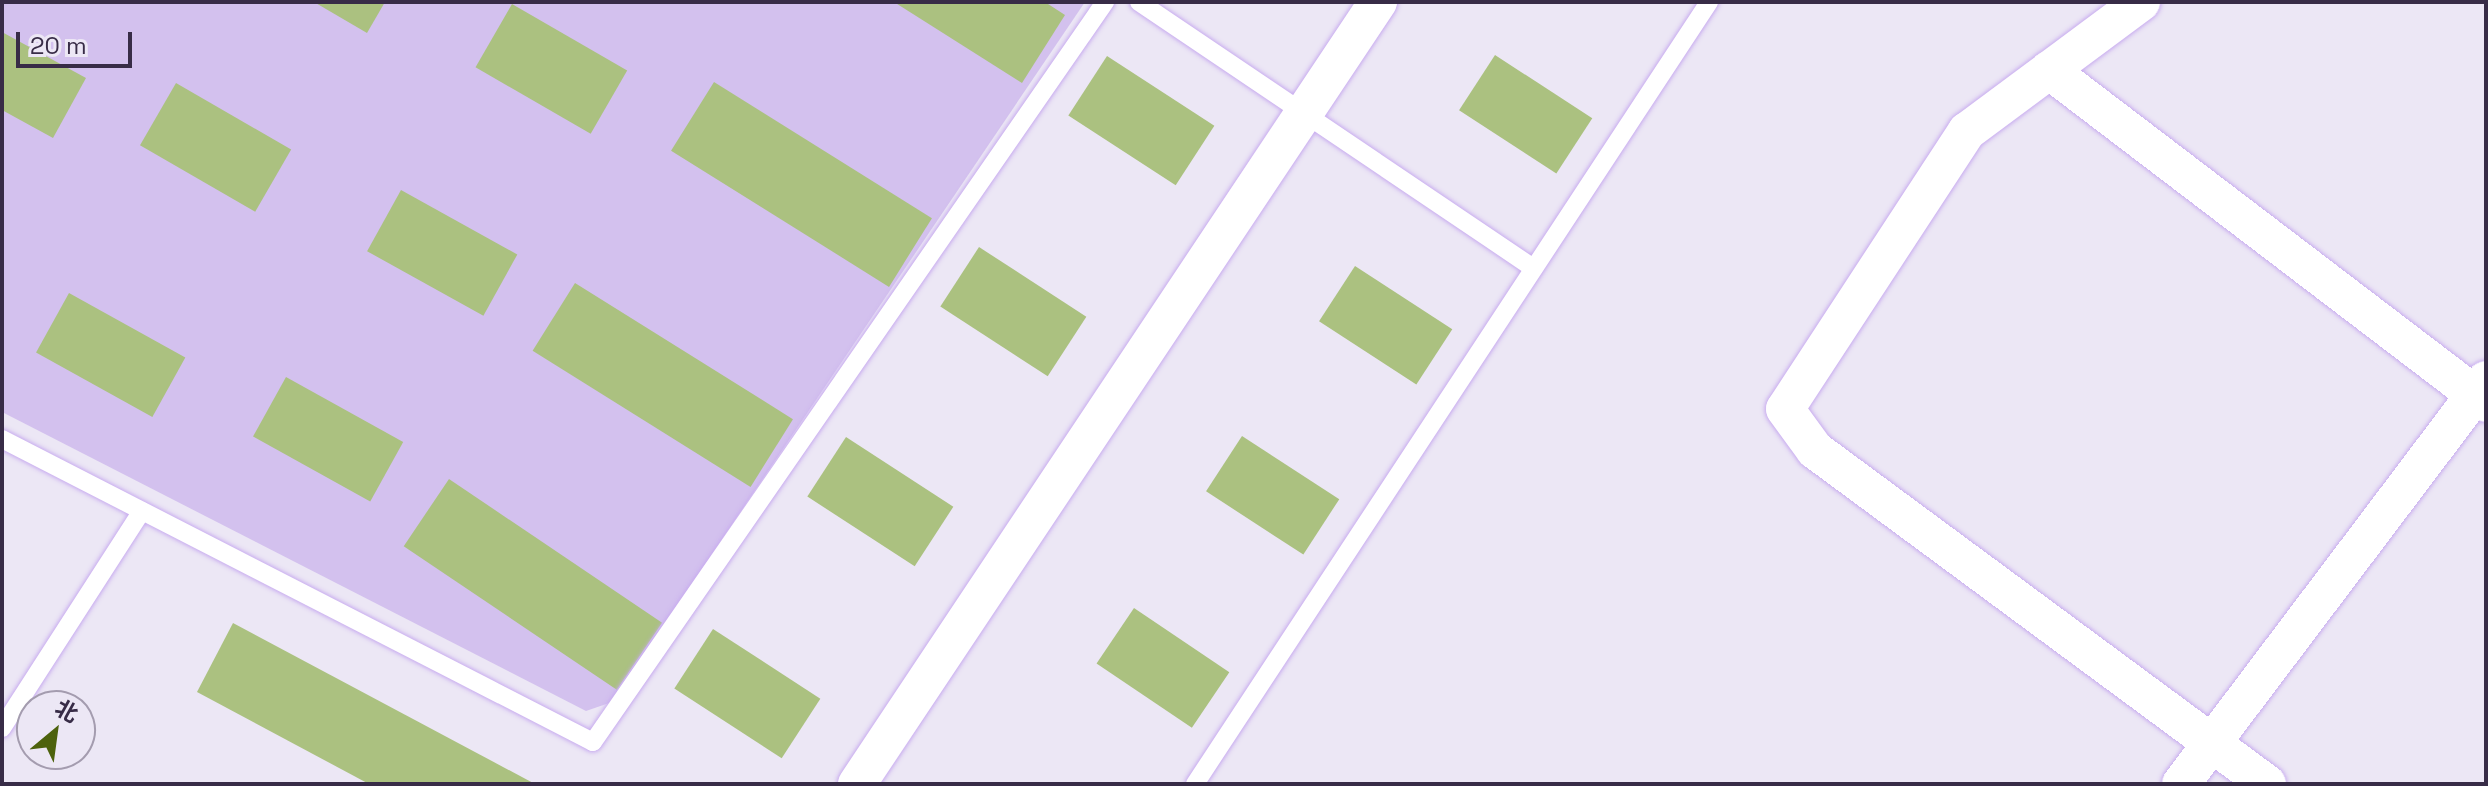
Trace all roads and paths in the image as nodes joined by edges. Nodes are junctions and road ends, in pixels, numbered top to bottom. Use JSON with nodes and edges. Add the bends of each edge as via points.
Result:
{"nodes":[{"id":1,"x":1105,"y":2,"type":"edge"},
{"id":2,"x":1139,"y":2,"type":"edge"},
{"id":3,"x":1378,"y":2,"type":"edge"},
{"id":4,"x":1709,"y":2,"type":"edge"},
{"id":5,"x":2141,"y":2,"type":"edge"},
{"id":6,"x":2049,"y":70,"type":"junction"},
{"id":7,"x":1303,"y":116,"type":"junction"},
{"id":8,"x":1534,"y":268,"type":"junction"},
{"id":9,"x":2482,"y":392,"type":"edge"},
{"id":10,"x":2,"y":439,"type":"edge"},
{"id":11,"x":142,"y":511,"type":"junction"},
{"id":12,"x":2,"y":728,"type":"edge"},
{"id":13,"x":2211,"y":743,"type":"junction"},
{"id":14,"x":857,"y":784,"type":"edge"},
{"id":15,"x":1195,"y":784,"type":"edge"},
{"id":16,"x":2181,"y":784,"type":"edge"},
{"id":17,"x":2267,"y":784,"type":"edge"}],
"edges":[{"from":1,"to":11,"type":"lane","via":[[593,742]]},
{"from":2,"to":7,"type":"lane"},
{"from":3,"to":7,"type":"street"},
{"from":4,"to":8,"type":"lane"},
{"from":5,"to":6,"type":"street"},
{"from":6,"to":9,"type":"street"},
{"from":6,"to":13,"type":"street","via":[[1967,131],[1785,409],[1815,450]]},
{"from":7,"to":8,"type":"lane"},
{"from":7,"to":14,"type":"street"},
{"from":8,"to":15,"type":"lane"},
{"from":9,"to":13,"type":"street"},
{"from":10,"to":11,"type":"lane"},
{"from":11,"to":12,"type":"lane"},
{"from":13,"to":16,"type":"street"},
{"from":13,"to":17,"type":"street"}]}
